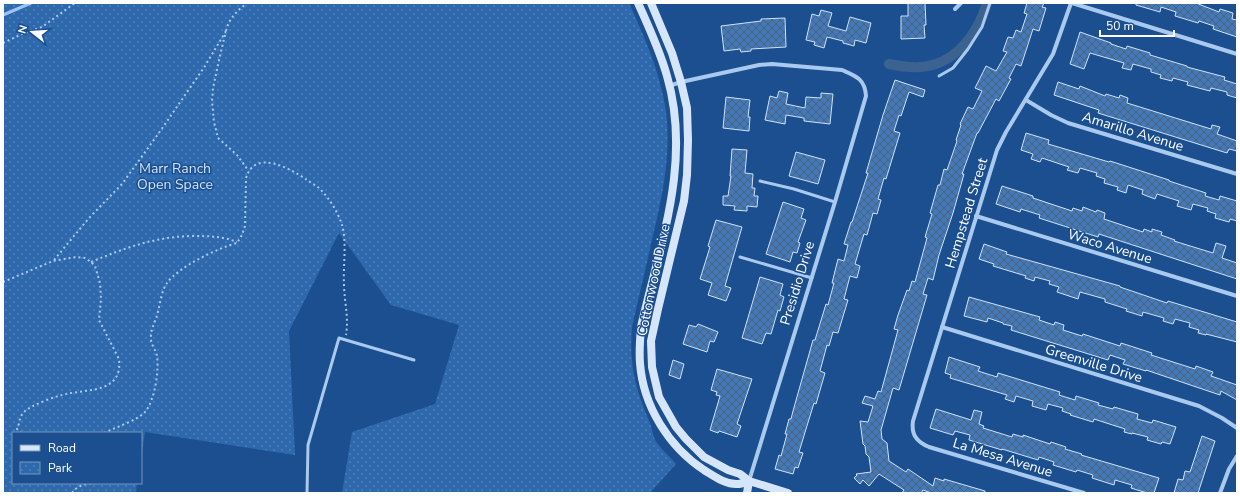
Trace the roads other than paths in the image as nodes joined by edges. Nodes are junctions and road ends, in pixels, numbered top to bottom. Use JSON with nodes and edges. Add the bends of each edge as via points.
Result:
{"nodes":[{"id":1,"x":638,"y":3,"type":"edge"},
{"id":2,"x":651,"y":3,"type":"edge"},
{"id":3,"x":961,"y":3,"type":"edge"},
{"id":4,"x":990,"y":3,"type":"edge"},
{"id":5,"x":1071,"y":3,"type":"edge"},
{"id":6,"x":955,"y":9,"type":"dead end"},
{"id":7,"x":1237,"y":54,"type":"edge"},
{"id":8,"x":939,"y":76,"type":"dead end"},
{"id":9,"x":681,"y":82,"type":"junction"},
{"id":10,"x":670,"y":86,"type":"junction"},
{"id":11,"x":1026,"y":100,"type":"junction"},
{"id":12,"x":1237,"y":174,"type":"edge"},
{"id":13,"x":760,"y":181,"type":"dead end"},
{"id":14,"x":835,"y":202,"type":"junction"},
{"id":15,"x":976,"y":216,"type":"junction"},
{"id":16,"x":740,"y":257,"type":"dead end"},
{"id":17,"x":812,"y":278,"type":"junction"},
{"id":18,"x":1237,"y":296,"type":"edge"},
{"id":19,"x":942,"y":327,"type":"junction"},
{"id":20,"x":414,"y":360,"type":"dead end"},
{"id":21,"x":1237,"y":428,"type":"edge"},
{"id":22,"x":918,"y":440,"type":"joint"},
{"id":23,"x":1237,"y":456,"type":"edge"},
{"id":24,"x":750,"y":481,"type":"junction"},
{"id":25,"x":307,"y":493,"type":"edge"},
{"id":26,"x":747,"y":493,"type":"edge"},
{"id":27,"x":788,"y":493,"type":"edge"},
{"id":28,"x":1084,"y":493,"type":"edge"},
{"id":29,"x":1220,"y":493,"type":"edge"}],
"edges":[{"from":1,"to":10,"type":"street","name":"Cottonwood Drive"},
{"from":2,"to":9,"type":"street","name":"Cottonwood Drive"},
{"from":3,"to":6,"type":"street"},
{"from":4,"to":8,"type":"lane","via":[[982,27],[968,49],[953,68]]},
{"from":5,"to":7,"type":"street"},
{"from":5,"to":11,"type":"street","name":"Hempstead Street","via":[[1060,39]]},
{"from":9,"to":10,"type":"street"},
{"from":9,"to":14,"type":"street","name":"Presidio Drive","via":[[772,64],[842,70],[861,80],[866,96]]},
{"from":9,"to":24,"type":"street","name":"Cottonwood Drive","via":[[687,108],[687,175],[684,200],[651,341],[652,367],[659,397],[666,412],[686,439],[704,457]]},
{"from":10,"to":24,"type":"street","name":"Cottonwood Drive","via":[[677,136],[676,172],[641,327],[639,346],[643,382],[647,398],[661,426],[686,456],[726,482],[737,484]]},
{"from":11,"to":12,"type":"street","name":"Amarillo Avenue","via":[[1068,122]]},
{"from":11,"to":15,"type":"street","name":"Hempstead Street","via":[[997,150]]},
{"from":13,"to":14,"type":"lane"},
{"from":14,"to":17,"type":"street","name":"Presidio Drive"},
{"from":15,"to":18,"type":"street","name":"Waco Avenue"},
{"from":15,"to":19,"type":"street","name":"Hempstead Street"},
{"from":16,"to":17,"type":"lane"},
{"from":17,"to":24,"type":"street","name":"Presidio Drive"},
{"from":19,"to":21,"type":"street","name":"Greenville Drive","via":[[1199,406]]},
{"from":19,"to":22,"type":"street","name":"Hempstead Street","via":[[913,422],[912,428]]},
{"from":20,"to":25,"type":"lane","via":[[339,338],[310,435]]},
{"from":22,"to":28,"type":"street","name":"La Mesa Avenue","via":[[929,446]]},
{"from":23,"to":29,"type":"street"},
{"from":24,"to":26,"type":"street","name":"Presidio Drive"},
{"from":24,"to":27,"type":"street"}]}
